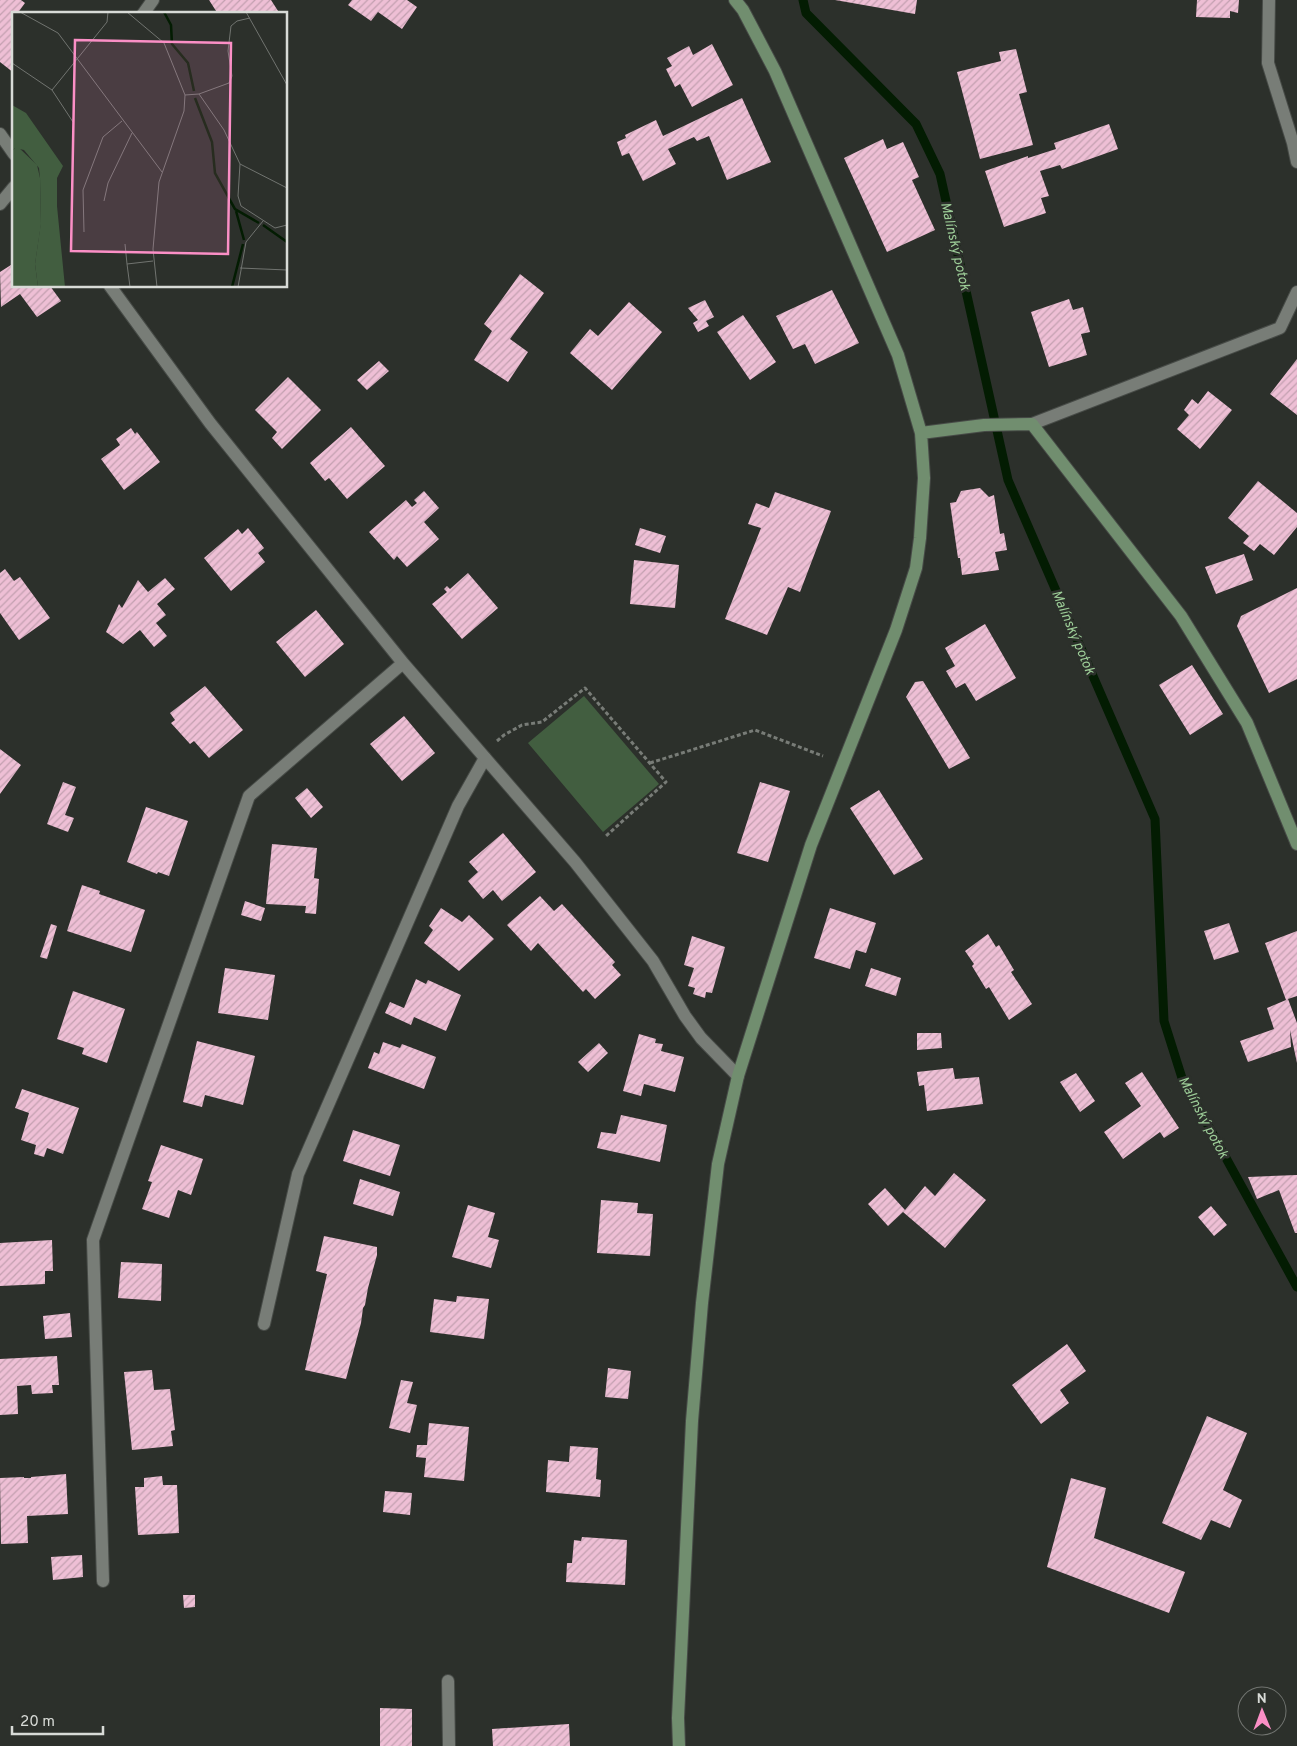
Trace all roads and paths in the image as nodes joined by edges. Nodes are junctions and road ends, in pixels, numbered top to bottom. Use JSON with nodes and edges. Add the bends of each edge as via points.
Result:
{"nodes":[{"id":1,"x":154,"y":0,"type":"edge"},
{"id":2,"x":735,"y":0,"type":"edge"},
{"id":3,"x":1269,"y":0,"type":"edge"},
{"id":4,"x":145,"y":12,"type":"edge"},
{"id":5,"x":0,"y":134,"type":"edge"},
{"id":6,"x":12,"y":151,"type":"edge"},
{"id":7,"x":1297,"y":162,"type":"edge"},
{"id":8,"x":12,"y":189,"type":"edge"},
{"id":9,"x":0,"y":204,"type":"edge"},
{"id":10,"x":111,"y":288,"type":"edge"},
{"id":11,"x":1297,"y":292,"type":"edge"},
{"id":12,"x":1032,"y":424,"type":"junction"},
{"id":13,"x":921,"y":433,"type":"junction"},
{"id":14,"x":403,"y":663,"type":"junction"},
{"id":15,"x":484,"y":756,"type":"junction"},
{"id":16,"x":825,"y":757,"type":"dead end"},
{"id":17,"x":650,"y":763,"type":"junction"},
{"id":18,"x":606,"y":836,"type":"dead end"},
{"id":19,"x":1297,"y":844,"type":"edge"},
{"id":20,"x":738,"y":1076,"type":"junction"},
{"id":21,"x":264,"y":1324,"type":"dead end"},
{"id":22,"x":103,"y":1581,"type":"dead end"},
{"id":23,"x":448,"y":1681,"type":"dead end"},
{"id":24,"x":449,"y":1746,"type":"edge"},
{"id":25,"x":679,"y":1746,"type":"edge"}],
"edges":[{"from":1,"to":4,"type":"street"},
{"from":2,"to":13,"type":"main road","via":[[775,71],[843,226],[898,355]]},
{"from":3,"to":7,"type":"street","via":[[1268,63]]},
{"from":5,"to":6,"type":"street"},
{"from":8,"to":9,"type":"street"},
{"from":10,"to":14,"type":"street","via":[[210,423]]},
{"from":11,"to":12,"type":"street","via":[[1280,328]]},
{"from":12,"to":13,"type":"main road","via":[[984,425]]},
{"from":12,"to":19,"type":"main road","via":[[1181,616],[1247,723]]},
{"from":13,"to":20,"type":"main road","via":[[924,478],[916,568],[896,630],[811,845]]},
{"from":14,"to":15,"type":"street"},
{"from":14,"to":22,"type":"street","via":[[248,796],[93,1240]]},
{"from":15,"to":17,"type":"path","via":[[504,735],[522,725],[542,722],[585,688]]},
{"from":15,"to":20,"type":"street","via":[[653,960],[690,1023]]},
{"from":15,"to":21,"type":"street","via":[[458,806],[298,1174]]},
{"from":16,"to":17,"type":"path","via":[[755,730]]},
{"from":17,"to":18,"type":"path","via":[[666,782]]},
{"from":20,"to":25,"type":"main road","via":[[718,1164],[701,1313],[692,1430]]},
{"from":23,"to":24,"type":"street"}]}
